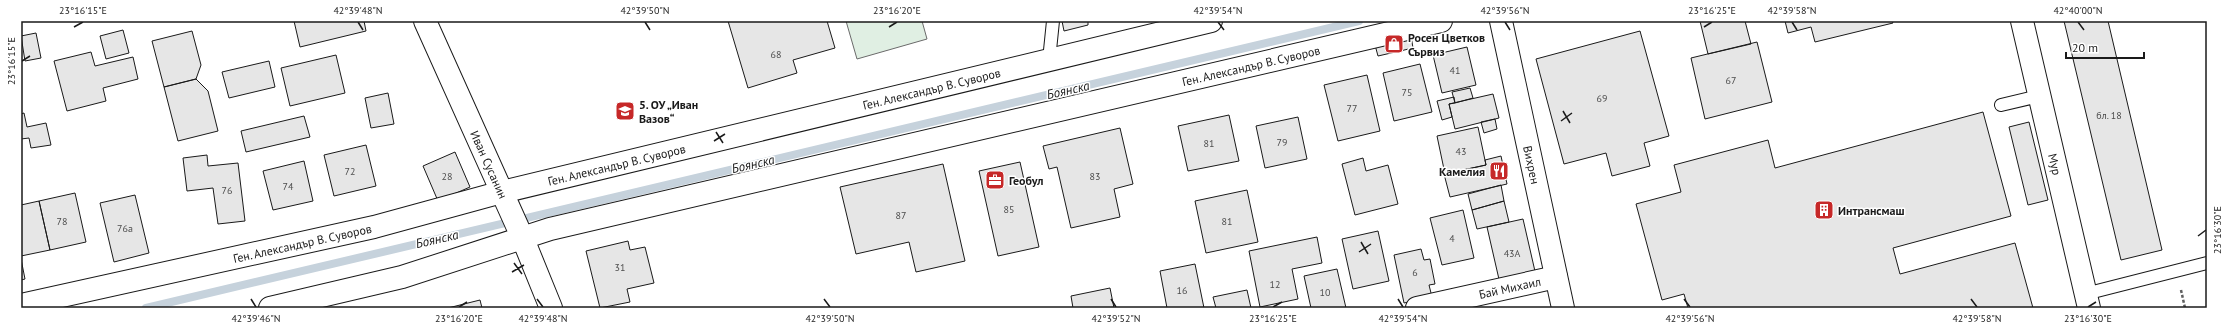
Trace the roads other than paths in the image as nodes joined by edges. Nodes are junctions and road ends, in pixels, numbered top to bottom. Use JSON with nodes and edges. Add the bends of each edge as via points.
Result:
{"nodes":[{"id":1,"x":425,"y":21,"type":"edge"},
{"id":2,"x":1053,"y":21,"type":"edge"},
{"id":3,"x":1211,"y":21,"type":"edge"},
{"id":4,"x":1441,"y":21,"type":"edge"},
{"id":5,"x":1501,"y":21,"type":"edge"},
{"id":6,"x":2022,"y":21,"type":"edge"},
{"id":7,"x":1049,"y":60,"type":"junction"},
{"id":8,"x":2039,"y":96,"type":"junction"},
{"id":9,"x":2001,"y":105,"type":"dead end"},
{"id":10,"x":502,"y":192,"type":"junction"},
{"id":11,"x":523,"y":239,"type":"junction"},
{"id":12,"x":2207,"y":264,"type":"edge"},
{"id":13,"x":1556,"y":277,"type":"junction"},
{"id":14,"x":2087,"y":301,"type":"edge"},
{"id":15,"x":21,"y":305,"type":"edge"},
{"id":16,"x":270,"y":308,"type":"edge"},
{"id":17,"x":551,"y":308,"type":"edge"},
{"id":18,"x":1416,"y":308,"type":"edge"},
{"id":19,"x":1563,"y":308,"type":"edge"}],
"edges":[{"from":1,"to":10,"type":"street","name":"Иван Сусанин"},
{"from":2,"to":7,"type":"lane"},
{"from":3,"to":7,"type":"street","name":"Ген. Александър В. Суворов"},
{"from":4,"to":11,"type":"street","name":"Ген. Александър В. Суворов","via":[[550,229]]},
{"from":5,"to":13,"type":"street","name":"Вихрен"},
{"from":6,"to":8,"type":"street","name":"Мур"},
{"from":7,"to":10,"type":"street","name":"Ген. Александър В. Суворов"},
{"from":8,"to":9,"type":"lane"},
{"from":8,"to":14,"type":"street","name":"Мур"},
{"from":10,"to":11,"type":"street","name":"Иван Сусанин"},
{"from":10,"to":15,"type":"street","name":"Ген. Александър В. Суворов","via":[[374,228]]},
{"from":11,"to":16,"type":"street","name":"Ген. Александър В. Суворов","via":[[402,277]]},
{"from":11,"to":17,"type":"street","name":"Иван Сусанин"},
{"from":12,"to":14,"type":"lane"},
{"from":13,"to":18,"type":"street","name":"Бай Михаил"},
{"from":13,"to":19,"type":"street","name":"Вихрен"}]}
